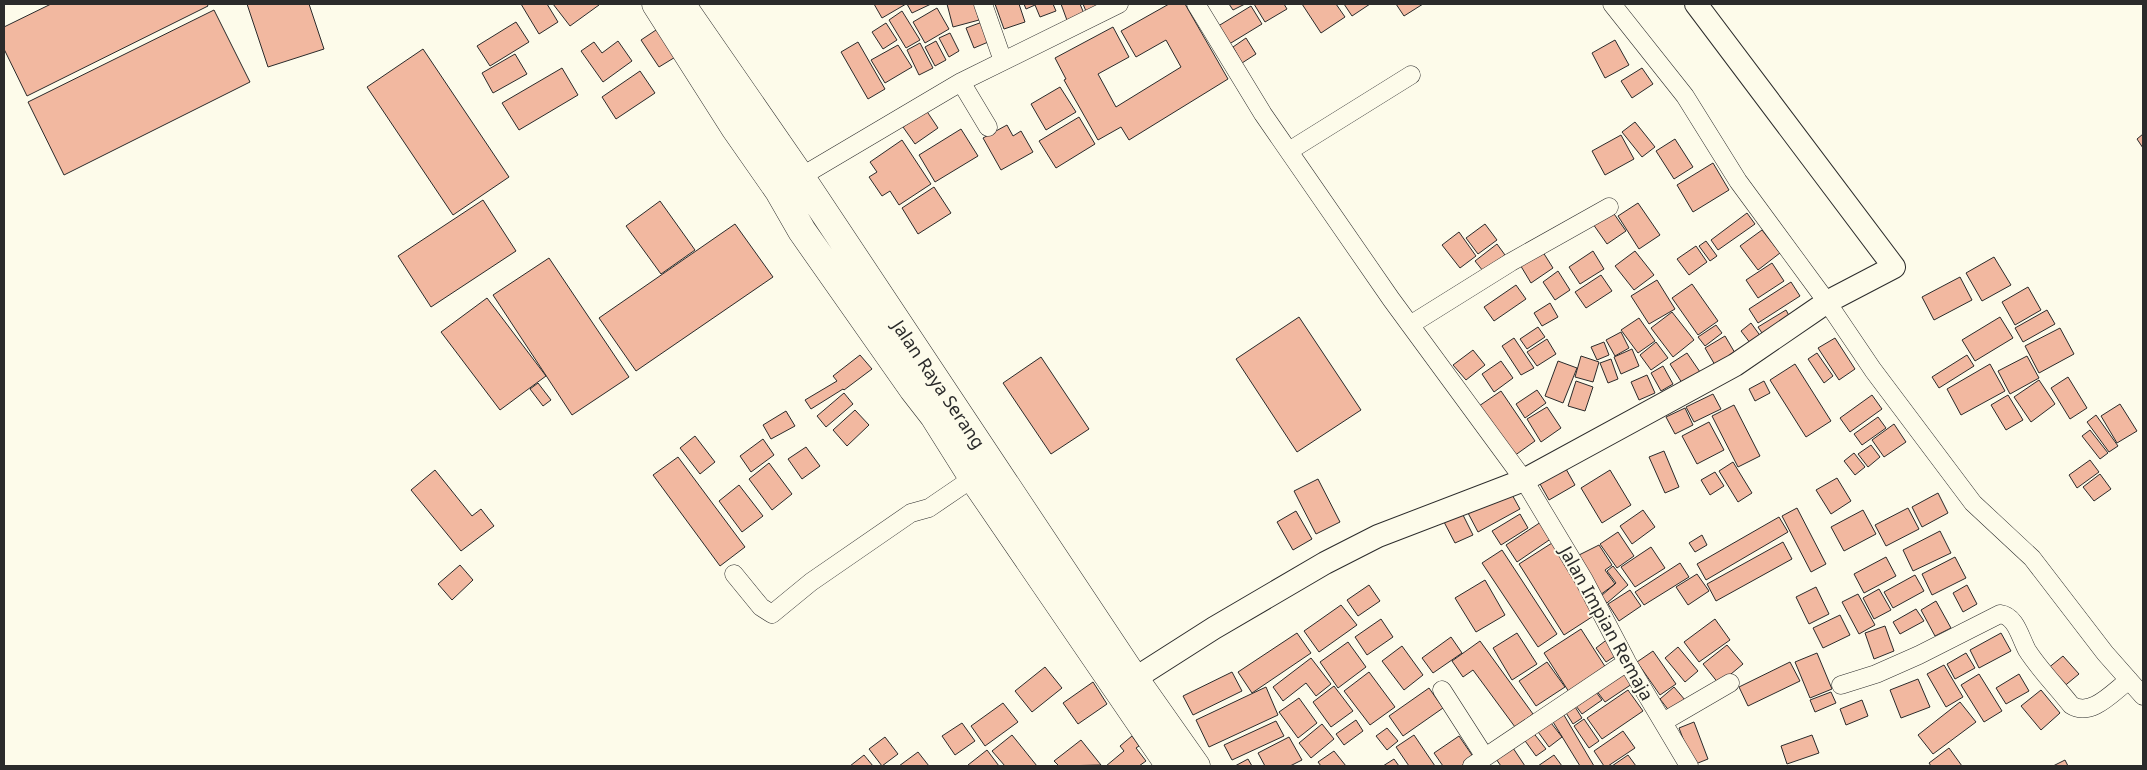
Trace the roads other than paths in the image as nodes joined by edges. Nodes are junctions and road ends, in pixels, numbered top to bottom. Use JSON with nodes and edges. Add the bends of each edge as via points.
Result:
{"nodes":[{"id":1,"x":656,"y":4,"type":"edge"},
{"id":2,"x":681,"y":4,"type":"edge"},
{"id":3,"x":983,"y":4,"type":"edge"},
{"id":4,"x":1119,"y":4,"type":"edge"},
{"id":5,"x":1196,"y":4,"type":"edge"},
{"id":6,"x":1612,"y":4,"type":"edge"},
{"id":7,"x":1696,"y":4,"type":"edge"},
{"id":8,"x":1004,"y":61,"type":"junction"},
{"id":9,"x":1411,"y":75,"type":"dead end"},
{"id":10,"x":961,"y":82,"type":"junction"},
{"id":11,"x":988,"y":127,"type":"dead end"},
{"id":12,"x":1289,"y":151,"type":"junction"},
{"id":13,"x":790,"y":183,"type":"junction"},
{"id":14,"x":1609,"y":206,"type":"dead end"},
{"id":15,"x":1827,"y":302,"type":"junction"},
{"id":16,"x":1410,"y":325,"type":"junction"},
{"id":17,"x":973,"y":478,"type":"junction"},
{"id":18,"x":1524,"y":480,"type":"junction"},
{"id":19,"x":734,"y":574,"type":"dead end"},
{"id":20,"x":1627,"y":662,"type":"junction"},
{"id":21,"x":2129,"y":680,"type":"junction"},
{"id":22,"x":1730,"y":682,"type":"dead end"},
{"id":23,"x":1125,"y":684,"type":"junction"},
{"id":24,"x":1841,"y":685,"type":"dead end"},
{"id":25,"x":1442,"y":690,"type":"dead end"},
{"id":26,"x":2143,"y":696,"type":"edge"},
{"id":27,"x":1663,"y":722,"type":"junction"},
{"id":28,"x":1478,"y":762,"type":"edge"},
{"id":29,"x":1170,"y":766,"type":"edge"},
{"id":30,"x":1196,"y":766,"type":"edge"},
{"id":31,"x":1689,"y":766,"type":"edge"}],
"edges":[{"from":1,"to":13,"type":"highway","name":"Jalan Raya Serang","via":[[735,128]]},
{"from":2,"to":13,"type":"highway","name":"Jalan Raya Serang"},
{"from":3,"to":8,"type":"street"},
{"from":4,"to":8,"type":"street"},
{"from":5,"to":12,"type":"street","name":"Jalan Impian Remaja"},
{"from":6,"to":15,"type":"street","via":[[1685,96],[1738,181]]},
{"from":7,"to":15,"type":"street","via":[[1894,268]]},
{"from":8,"to":10,"type":"street"},
{"from":9,"to":12,"type":"street"},
{"from":10,"to":11,"type":"street"},
{"from":10,"to":13,"type":"street"},
{"from":12,"to":16,"type":"street","name":"Jalan Impian Remaja"},
{"from":13,"to":17,"type":"highway","name":"Jalan Raya Serang","via":[[802,231],[934,416]]},
{"from":13,"to":23,"type":"highway","name":"Jalan Raya Serang"},
{"from":14,"to":16,"type":"street"},
{"from":15,"to":18,"type":"street","via":[[1735,365]]},
{"from":15,"to":21,"type":"street","via":[[1873,370],[1973,503],[2032,558]]},
{"from":16,"to":18,"type":"street","name":"Jalan Impian Remaja"},
{"from":17,"to":19,"type":"street","via":[[929,508],[911,513],[810,582],[772,614],[761,607]]},
{"from":17,"to":23,"type":"highway","name":"Jalan Raya Serang"},
{"from":18,"to":20,"type":"street","name":"Jalan Impian Remaja","via":[[1584,580]]},
{"from":18,"to":23,"type":"street","via":[[1378,536],[1284,587]]},
{"from":20,"to":27,"type":"street","name":"Jalan Impian Remaja"},
{"from":20,"to":28,"type":"street"},
{"from":21,"to":24,"type":"street","via":[[2091,708],[2077,710],[2028,651],[2011,618],[2000,614],[1920,655]]},
{"from":21,"to":26,"type":"street"},
{"from":22,"to":27,"type":"street"},
{"from":23,"to":29,"type":"highway","name":"Jalan Raya Serang"},
{"from":23,"to":30,"type":"highway","name":"Jalan Raya Serang"},
{"from":25,"to":28,"type":"street"},
{"from":27,"to":31,"type":"street","name":"Jalan Impian Remaja"}]}
